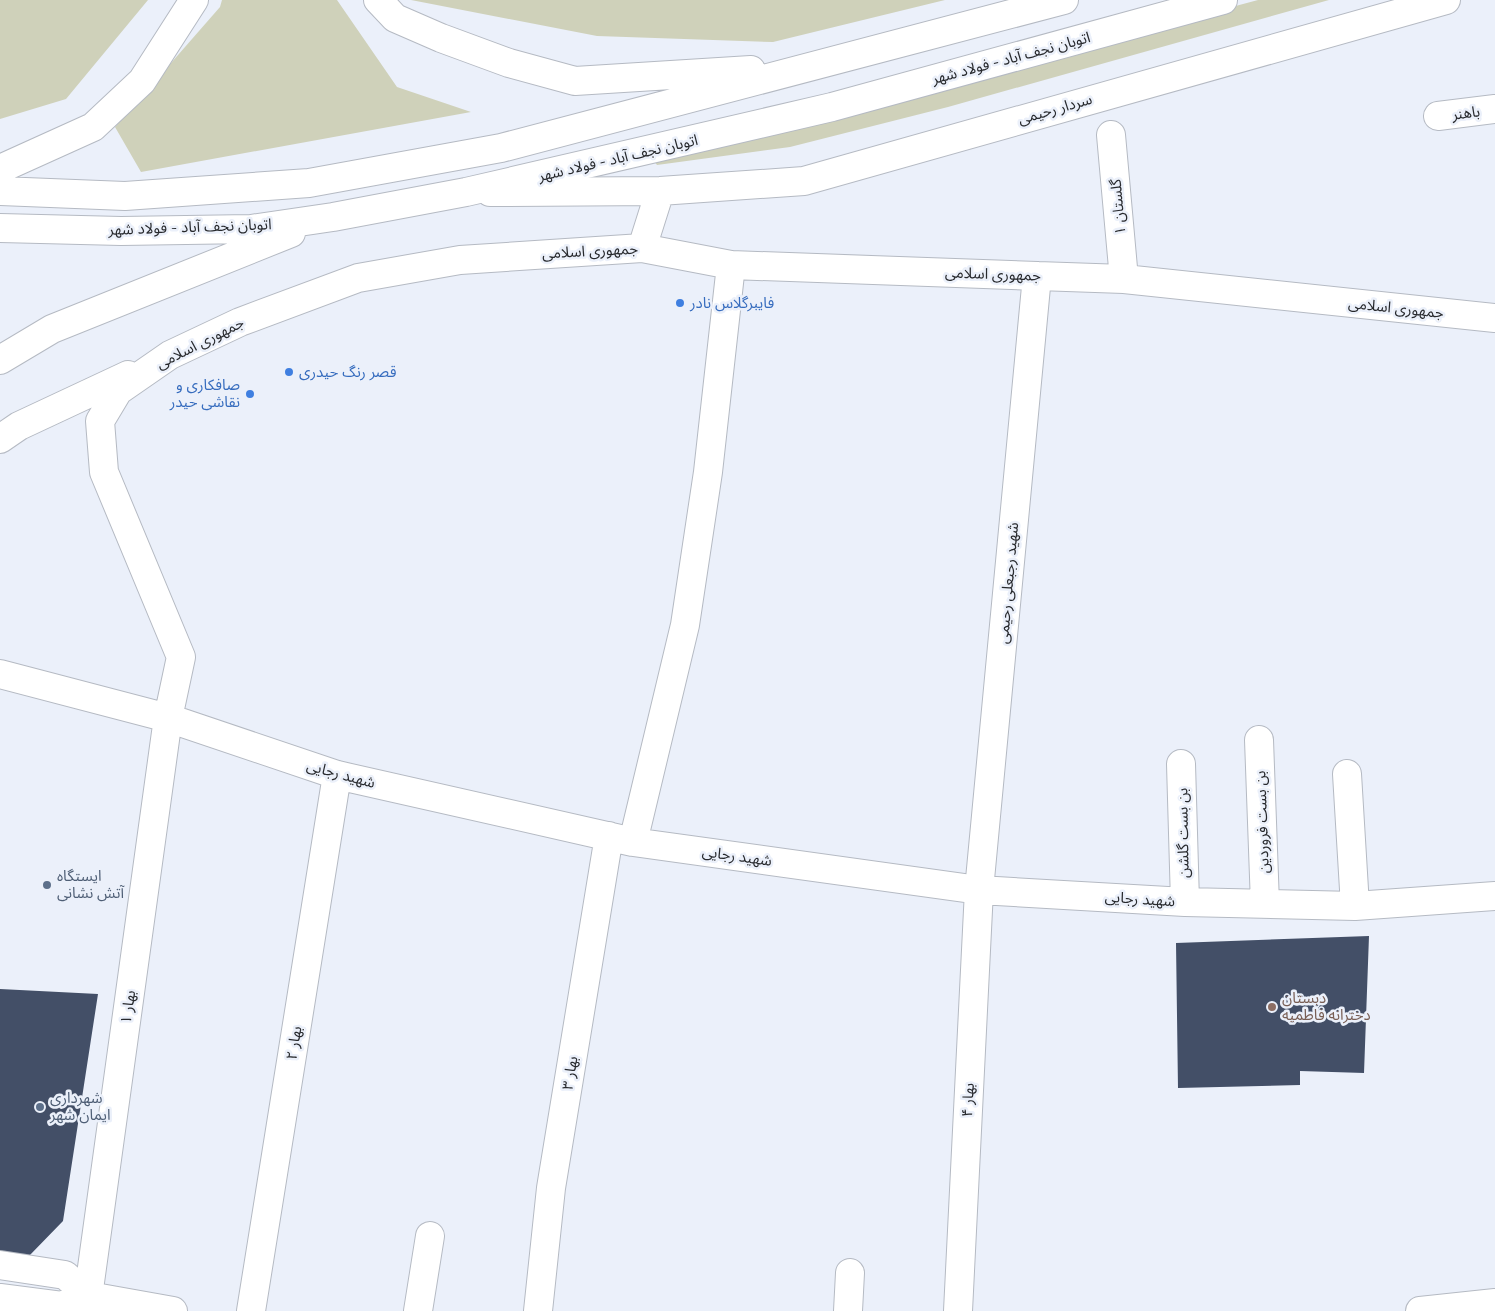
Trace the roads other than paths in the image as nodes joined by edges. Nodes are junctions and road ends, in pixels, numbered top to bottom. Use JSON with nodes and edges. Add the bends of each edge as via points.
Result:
{"nodes":[{"id":1,"x":194,"y":0,"type":"edge"},
{"id":2,"x":378,"y":0,"type":"edge"},
{"id":3,"x":1064,"y":0,"type":"edge"},
{"id":4,"x":1223,"y":0,"type":"edge"},
{"id":5,"x":1446,"y":0,"type":"edge"},
{"id":6,"x":812,"y":67,"type":"junction"},
{"id":7,"x":1495,"y":109,"type":"edge"},
{"id":8,"x":1438,"y":116,"type":"dead end"},
{"id":9,"x":1111,"y":135,"type":"dead end"},
{"id":10,"x":0,"y":169,"type":"edge"},
{"id":11,"x":0,"y":191,"type":"edge"},
{"id":12,"x":660,"y":191,"type":"junction"},
{"id":13,"x":466,"y":192,"type":"junction"},
{"id":14,"x":333,"y":217,"type":"junction"},
{"id":15,"x":0,"y":228,"type":"edge"},
{"id":16,"x":642,"y":248,"type":"junction"},
{"id":17,"x":731,"y":265,"type":"junction"},
{"id":18,"x":1037,"y":276,"type":"junction"},
{"id":19,"x":1124,"y":279,"type":"junction"},
{"id":20,"x":1495,"y":318,"type":"edge"},
{"id":21,"x":170,"y":355,"type":"junction"},
{"id":22,"x":0,"y":360,"type":"edge"},
{"id":23,"x":0,"y":439,"type":"edge"},
{"id":24,"x":0,"y":674,"type":"edge"},
{"id":25,"x":168,"y":718,"type":"junction"},
{"id":26,"x":1258,"y":740,"type":"dead end"},
{"id":27,"x":1182,"y":764,"type":"dead end"},
{"id":28,"x":1346,"y":774,"type":"dead end"},
{"id":29,"x":337,"y":775,"type":"junction"},
{"id":30,"x":621,"y":839,"type":"junction"},
{"id":31,"x":979,"y":890,"type":"junction"},
{"id":32,"x":1495,"y":896,"type":"edge"},
{"id":33,"x":1185,"y":902,"type":"junction"},
{"id":34,"x":1265,"y":904,"type":"junction"},
{"id":35,"x":1356,"y":906,"type":"junction"},
{"id":36,"x":430,"y":1236,"type":"dead end"},
{"id":37,"x":0,"y":1265,"type":"edge"},
{"id":38,"x":850,"y":1273,"type":"dead end"},
{"id":39,"x":0,"y":1298,"type":"edge"},
{"id":40,"x":87,"y":1303,"type":"edge"},
{"id":41,"x":1495,"y":1303,"type":"edge"},
{"id":42,"x":174,"y":1311,"type":"edge"},
{"id":43,"x":251,"y":1311,"type":"edge"},
{"id":44,"x":418,"y":1311,"type":"edge"},
{"id":45,"x":538,"y":1311,"type":"edge"},
{"id":46,"x":848,"y":1311,"type":"edge"},
{"id":47,"x":958,"y":1311,"type":"edge"},
{"id":48,"x":1420,"y":1311,"type":"edge"}],
"edges":[{"from":1,"to":10,"type":"main road","via":[[142,81],[93,127]]},
{"from":2,"to":6,"type":"main road","via":[[395,18],[441,38],[509,63],[575,80]]},
{"from":3,"to":6,"type":"main road"},
{"from":4,"to":13,"type":"main road","name":"اتوبان نجف آباد - فولاد شهر","via":[[832,107]]},
{"from":5,"to":12,"type":"main road","name":"سردار رحیمی","via":[[804,181]]},
{"from":6,"to":11,"type":"main road","via":[[501,148],[308,183],[125,196]]},
{"from":7,"to":8,"type":"main road","name":"باهنر"},
{"from":9,"to":19,"type":"main road","name":"گلستان ۱"},
{"from":12,"to":13,"type":"main road","name":"سردار رحیمی"},
{"from":12,"to":16,"type":"main road"},
{"from":13,"to":14,"type":"main road","name":"اتوبان نجف آباد - فولاد شهر"},
{"from":14,"to":15,"type":"main road","name":"اتوبان نجف آباد - فولاد شهر","via":[[251,229]]},
{"from":14,"to":22,"type":"main road","via":[[52,330]]},
{"from":16,"to":17,"type":"main road","name":"جمهوری اسلامی"},
{"from":16,"to":21,"type":"main road","name":"جمهوری اسلامی","via":[[460,260],[358,278],[240,322]]},
{"from":17,"to":18,"type":"main road","name":"جمهوری اسلامی"},
{"from":17,"to":30,"type":"main road","name":"بهار ۳","via":[[708,472],[685,624]]},
{"from":18,"to":19,"type":"main road","name":"جمهوری اسلامی"},
{"from":18,"to":31,"type":"main road","name":"شهید رجبعلی رحیمی"},
{"from":19,"to":20,"type":"main road","name":"جمهوری اسلامی"},
{"from":21,"to":23,"type":"main road","via":[[19,426]]},
{"from":21,"to":25,"type":"main road","name":"جمهوری اسلامی","via":[[118,391],[100,421],[104,472],[181,657]]},
{"from":24,"to":25,"type":"main road","name":"شهید رجایی"},
{"from":25,"to":29,"type":"main road","name":"شهید رجایی"},
{"from":25,"to":40,"type":"main road","name":"بهار ۱"},
{"from":26,"to":34,"type":"main road","name":"بن بست فروردین"},
{"from":27,"to":33,"type":"main road","name":"بن بست گلشن"},
{"from":28,"to":35,"type":"main road"},
{"from":29,"to":30,"type":"main road","name":"شهید رجایی"},
{"from":29,"to":43,"type":"main road","name":"بهار ۲"},
{"from":30,"to":31,"type":"main road","name":"شهید رجایی"},
{"from":30,"to":45,"type":"main road","name":"بهار ۳","via":[[551,1188]]},
{"from":31,"to":33,"type":"main road","name":"شهید رجایی"},
{"from":31,"to":47,"type":"main road","name":"بهار ۴"},
{"from":32,"to":35,"type":"main road","name":"شهید رجایی"},
{"from":33,"to":34,"type":"main road","name":"شهید رجایی"},
{"from":34,"to":35,"type":"main road","name":"شهید رجایی"},
{"from":36,"to":44,"type":"main road"},
{"from":37,"to":40,"type":"main road","via":[[65,1275]]},
{"from":38,"to":46,"type":"main road"},
{"from":39,"to":40,"type":"main road","via":[[62,1306]]},
{"from":40,"to":42,"type":"main road"},
{"from":41,"to":48,"type":"main road"}]}
